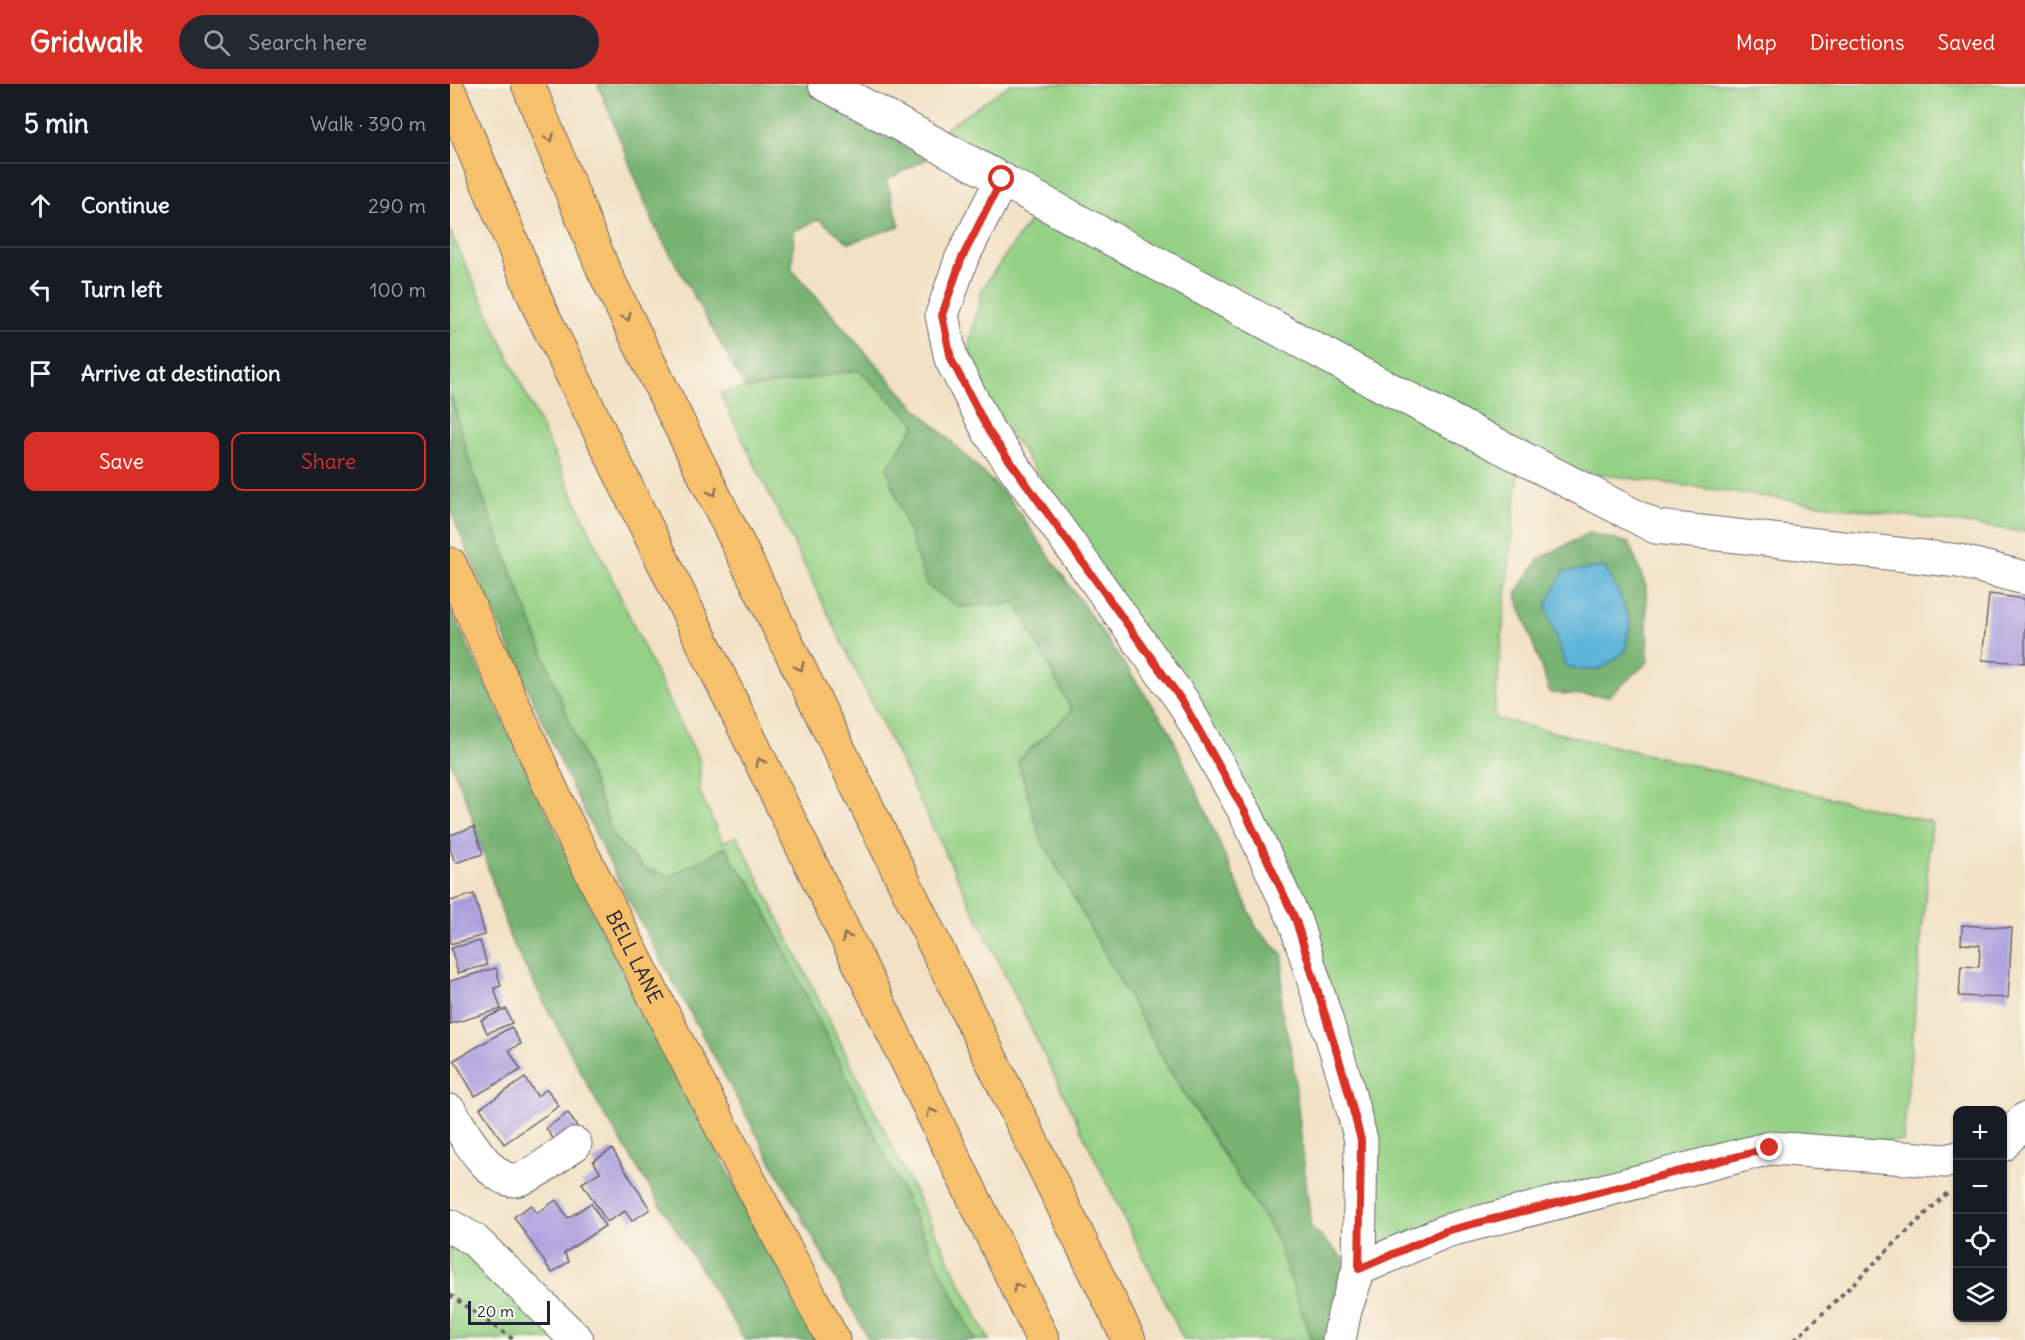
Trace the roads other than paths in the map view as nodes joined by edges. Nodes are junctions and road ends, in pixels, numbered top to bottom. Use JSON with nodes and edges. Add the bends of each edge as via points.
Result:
{"nodes":[{"id":1,"x":528,"y":84,"type":"edge"},
{"id":2,"x":825,"y":84,"type":"edge"},
{"id":3,"x":450,"y":93,"type":"edge"},
{"id":4,"x":1002,"y":179,"type":"junction"},
{"id":5,"x":450,"y":564,"type":"edge"},
{"id":6,"x":2025,"y":578,"type":"edge"},
{"id":7,"x":2025,"y":1119,"type":"edge"},
{"id":8,"x":455,"y":1132,"type":"edge"},
{"id":9,"x":2007,"y":1139,"type":"edge"},
{"id":10,"x":575,"y":1144,"type":"dead end"},
{"id":11,"x":1953,"y":1159,"type":"edge"},
{"id":12,"x":450,"y":1226,"type":"edge"},
{"id":13,"x":1359,"y":1269,"type":"junction"},
{"id":14,"x":577,"y":1340,"type":"edge"},
{"id":15,"x":833,"y":1340,"type":"edge"},
{"id":16,"x":1042,"y":1340,"type":"edge"},
{"id":17,"x":1129,"y":1340,"type":"edge"},
{"id":18,"x":1339,"y":1340,"type":"edge"}],
"edges":[{"from":1,"to":17,"type":"main road","one_way":true,"via":[[603,269]]},
{"from":2,"to":4,"type":"street"},
{"from":16,"to":3,"type":"main road","one_way":true,"via":[[539,306]]},
{"from":4,"to":6,"type":"street","via":[[1374,381],[1656,527],[1959,561]]},
{"from":4,"to":13,"type":"street","via":[[961,260],[942,315],[951,359],[989,432],[1183,702],[1246,814],[1296,921],[1361,1140]]},
{"from":5,"to":15,"type":"main road","name":"BELL LANE","via":[[565,820]]},
{"from":7,"to":9,"type":"street"},
{"from":8,"to":10,"type":"street","via":[[484,1162],[515,1180]]},
{"from":11,"to":13,"type":"street","via":[[1770,1148],[1446,1231]]},
{"from":12,"to":14,"type":"street","via":[[474,1240]]},
{"from":13,"to":18,"type":"street"}]}
